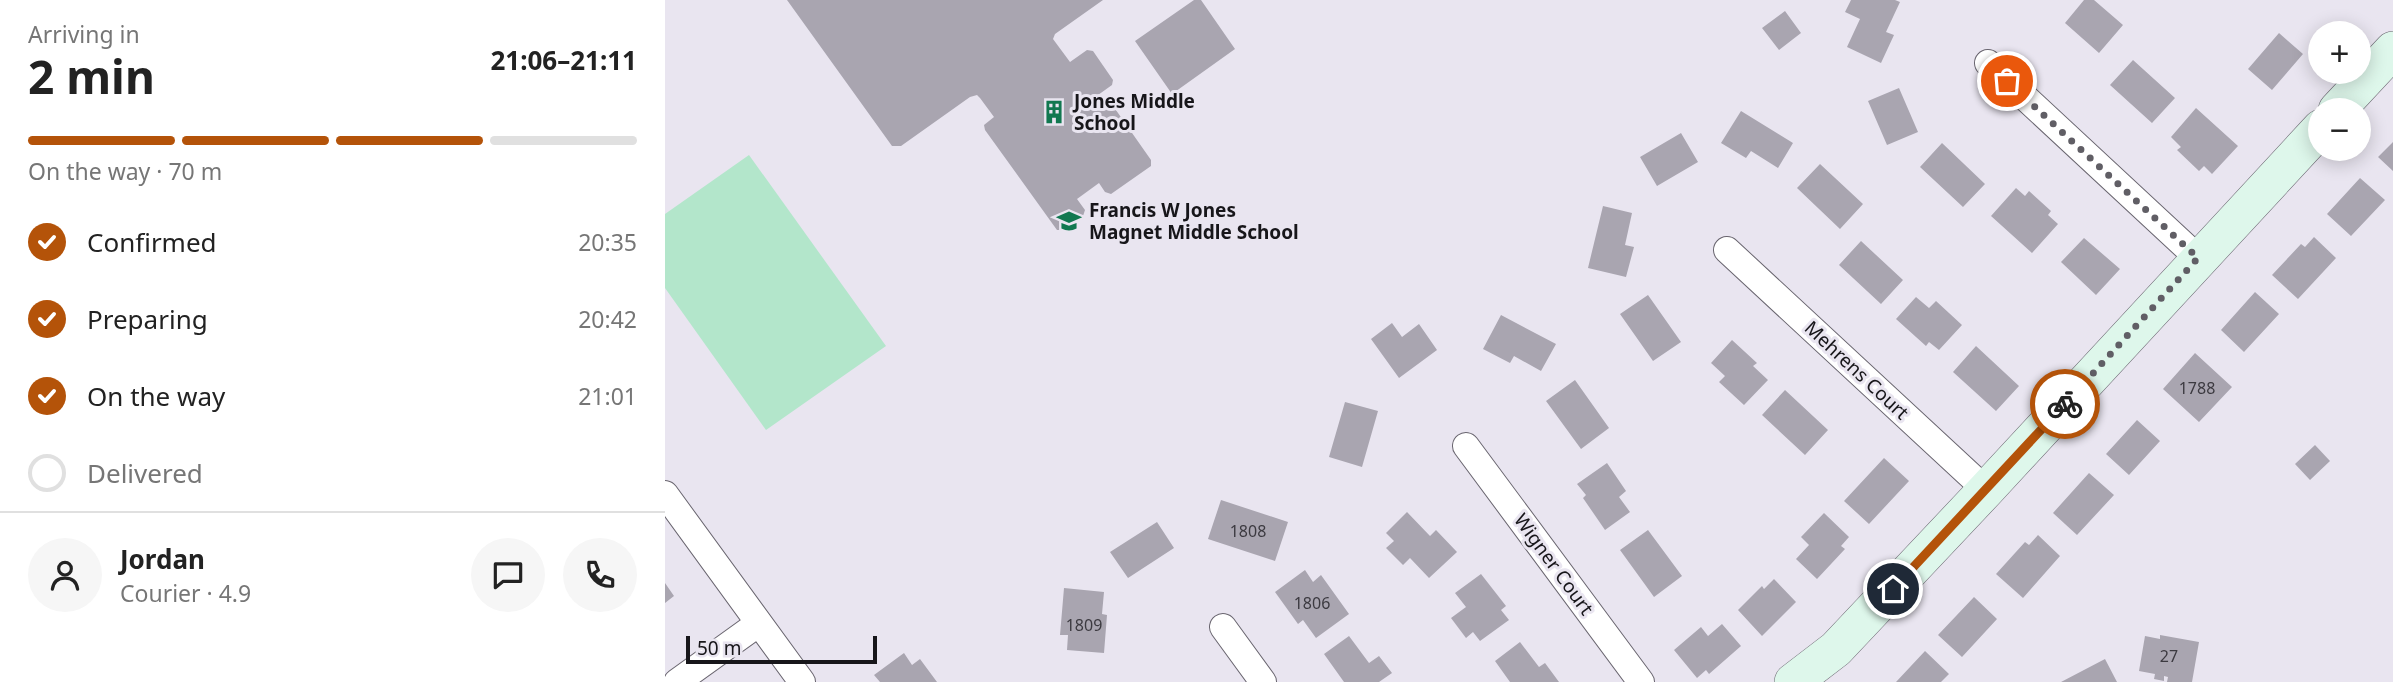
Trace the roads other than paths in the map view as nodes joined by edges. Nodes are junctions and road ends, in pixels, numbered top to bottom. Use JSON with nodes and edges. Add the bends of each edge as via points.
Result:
{"nodes":[{"id":1,"x":2393,"y":50,"type":"edge"},
{"id":2,"x":1988,"y":63,"type":"dead end"},
{"id":3,"x":2348,"y":98,"type":"edge"},
{"id":4,"x":2308,"y":142,"type":"edge"},
{"id":5,"x":1727,"y":250,"type":"dead end"},
{"id":6,"x":2198,"y":258,"type":"junction"},
{"id":7,"x":1466,"y":446,"type":"dead end"},
{"id":8,"x":1986,"y":490,"type":"junction"},
{"id":9,"x":665,"y":494,"type":"edge"},
{"id":10,"x":759,"y":623,"type":"junction"},
{"id":11,"x":1223,"y":627,"type":"dead end"},
{"id":12,"x":677,"y":682,"type":"edge"},
{"id":13,"x":802,"y":682,"type":"edge"},
{"id":14,"x":1263,"y":682,"type":"edge"},
{"id":15,"x":1641,"y":682,"type":"edge"},
{"id":16,"x":1793,"y":682,"type":"edge"}],
"edges":[{"from":1,"to":3,"type":"street"},
{"from":2,"to":6,"type":"street"},
{"from":4,"to":6,"type":"street"},
{"from":5,"to":8,"type":"street","name":"Mehrens Court"},
{"from":6,"to":8,"type":"street"},
{"from":7,"to":15,"type":"street","name":"Wigner Court"},
{"from":8,"to":16,"type":"street","via":[[1836,649]]},
{"from":9,"to":10,"type":"street"},
{"from":10,"to":12,"type":"street"},
{"from":10,"to":13,"type":"street"},
{"from":11,"to":14,"type":"street"}]}
